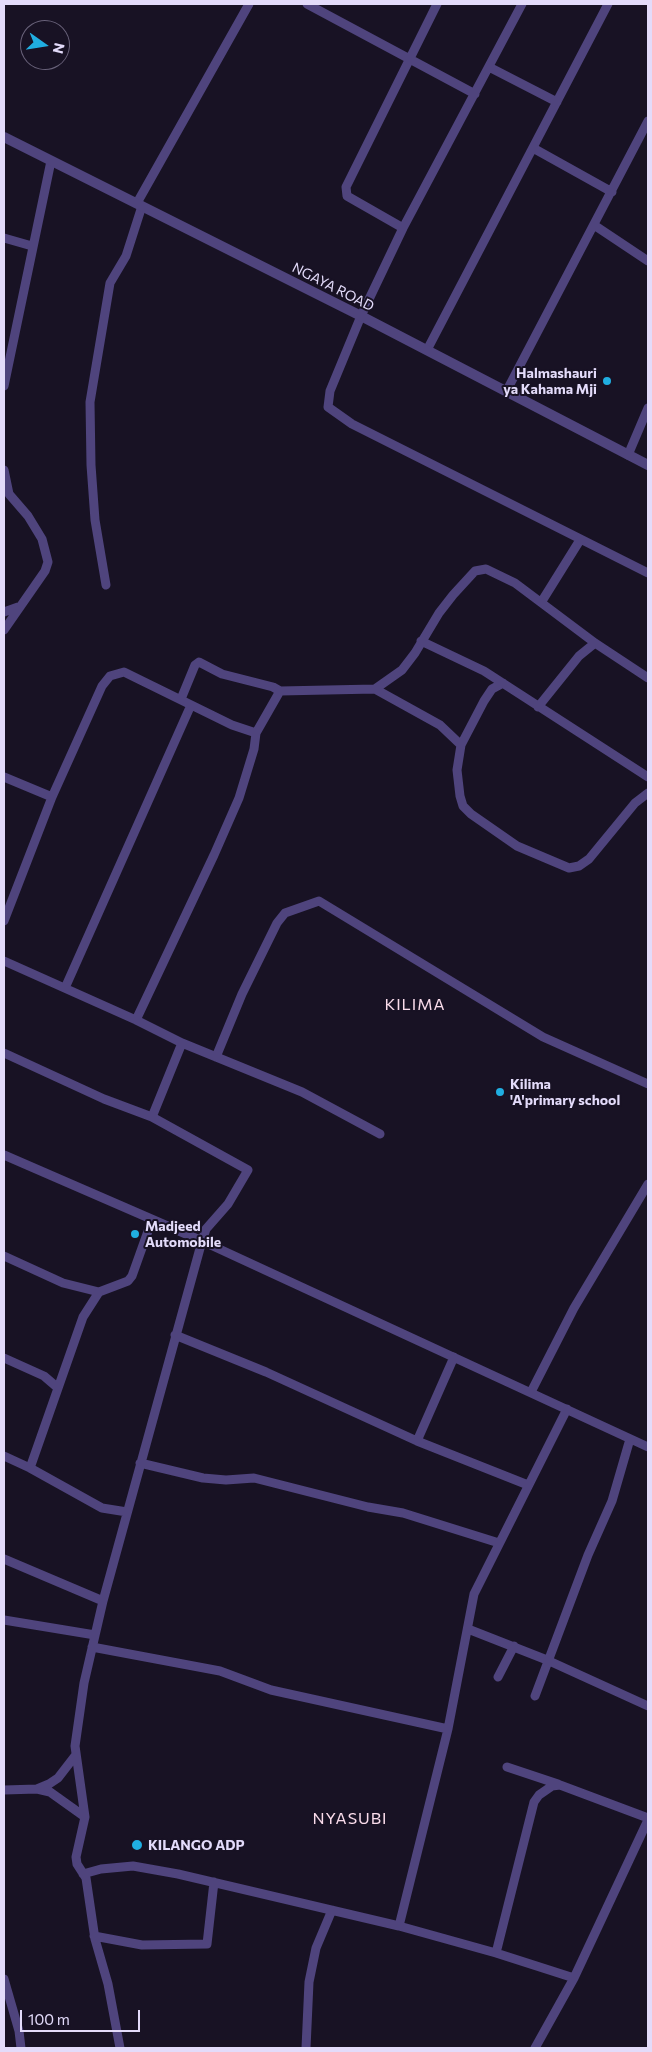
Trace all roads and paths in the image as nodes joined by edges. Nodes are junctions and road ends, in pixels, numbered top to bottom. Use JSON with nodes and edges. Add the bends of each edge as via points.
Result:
{"nodes":[{"id":1,"x":249,"y":4,"type":"edge"},
{"id":2,"x":307,"y":4,"type":"edge"},
{"id":3,"x":437,"y":4,"type":"edge"},
{"id":4,"x":522,"y":4,"type":"edge"},
{"id":5,"x":608,"y":4,"type":"edge"},
{"id":6,"x":409,"y":59,"type":"junction"},
{"id":7,"x":489,"y":67,"type":"junction"},
{"id":8,"x":475,"y":94,"type":"junction"},
{"id":9,"x":557,"y":102,"type":"junction"},
{"id":10,"x":648,"y":121,"type":"edge"},
{"id":11,"x":4,"y":137,"type":"edge"},
{"id":12,"x":533,"y":148,"type":"junction"},
{"id":13,"x":52,"y":161,"type":"junction"},
{"id":14,"x":612,"y":192,"type":"junction"},
{"id":15,"x":139,"y":204,"type":"junction"},
{"id":16,"x":594,"y":225,"type":"junction"},
{"id":17,"x":403,"y":228,"type":"junction"},
{"id":18,"x":4,"y":238,"type":"edge"},
{"id":19,"x":32,"y":246,"type":"junction"},
{"id":20,"x":648,"y":261,"type":"edge"},
{"id":21,"x":362,"y":316,"type":"junction"},
{"id":22,"x":427,"y":350,"type":"junction"},
{"id":23,"x":4,"y":386,"type":"edge"},
{"id":24,"x":506,"y":392,"type":"junction"},
{"id":25,"x":648,"y":408,"type":"edge"},
{"id":26,"x":628,"y":455,"type":"junction"},
{"id":27,"x":648,"y":465,"type":"edge"},
{"id":28,"x":4,"y":470,"type":"edge"},
{"id":29,"x":580,"y":540,"type":"junction"},
{"id":30,"x":648,"y":573,"type":"edge"},
{"id":31,"x":106,"y":585,"type":"dead end"},
{"id":32,"x":542,"y":601,"type":"junction"},
{"id":33,"x":18,"y":607,"type":"junction"},
{"id":34,"x":4,"y":612,"type":"edge"},
{"id":35,"x":4,"y":630,"type":"edge"},
{"id":36,"x":421,"y":641,"type":"junction"},
{"id":37,"x":595,"y":643,"type":"junction"},
{"id":38,"x":648,"y":678,"type":"edge"},
{"id":39,"x":503,"y":683,"type":"junction"},
{"id":40,"x":375,"y":689,"type":"junction"},
{"id":41,"x":280,"y":691,"type":"junction"},
{"id":42,"x":181,"y":700,"type":"junction"},
{"id":43,"x":191,"y":705,"type":"junction"},
{"id":44,"x":538,"y":707,"type":"junction"},
{"id":45,"x":256,"y":733,"type":"junction"},
{"id":46,"x":461,"y":745,"type":"junction"},
{"id":47,"x":4,"y":777,"type":"edge"},
{"id":48,"x":648,"y":777,"type":"edge"},
{"id":49,"x":648,"y":793,"type":"edge"},
{"id":50,"x":52,"y":797,"type":"junction"},
{"id":51,"x":4,"y":921,"type":"edge"},
{"id":52,"x":4,"y":961,"type":"edge"},
{"id":53,"x":65,"y":988,"type":"junction"},
{"id":54,"x":136,"y":1020,"type":"junction"},
{"id":55,"x":182,"y":1043,"type":"junction"},
{"id":56,"x":4,"y":1053,"type":"edge"},
{"id":57,"x":216,"y":1057,"type":"junction"},
{"id":58,"x":648,"y":1084,"type":"edge"},
{"id":59,"x":152,"y":1117,"type":"junction"},
{"id":60,"x":380,"y":1134,"type":"dead end"},
{"id":61,"x":4,"y":1155,"type":"edge"},
{"id":62,"x":648,"y":1184,"type":"edge"},
{"id":63,"x":152,"y":1220,"type":"junction"},
{"id":64,"x":202,"y":1241,"type":"junction"},
{"id":65,"x":4,"y":1256,"type":"edge"},
{"id":66,"x":99,"y":1292,"type":"junction"},
{"id":67,"x":175,"y":1335,"type":"junction"},
{"id":68,"x":454,"y":1357,"type":"junction"},
{"id":69,"x":4,"y":1358,"type":"edge"},
{"id":70,"x":58,"y":1388,"type":"junction"},
{"id":71,"x":531,"y":1392,"type":"junction"},
{"id":72,"x":567,"y":1409,"type":"junction"},
{"id":73,"x":630,"y":1439,"type":"junction"},
{"id":74,"x":417,"y":1441,"type":"junction"},
{"id":75,"x":648,"y":1447,"type":"edge"},
{"id":76,"x":4,"y":1456,"type":"edge"},
{"id":77,"x":140,"y":1463,"type":"junction"},
{"id":78,"x":30,"y":1468,"type":"junction"},
{"id":79,"x":528,"y":1485,"type":"junction"},
{"id":80,"x":127,"y":1512,"type":"junction"},
{"id":81,"x":499,"y":1543,"type":"junction"},
{"id":82,"x":4,"y":1560,"type":"edge"},
{"id":83,"x":104,"y":1601,"type":"junction"},
{"id":84,"x":4,"y":1620,"type":"edge"},
{"id":85,"x":468,"y":1629,"type":"junction"},
{"id":86,"x":96,"y":1635,"type":"junction"},
{"id":87,"x":514,"y":1646,"type":"junction"},
{"id":88,"x":92,"y":1647,"type":"junction"},
{"id":89,"x":547,"y":1660,"type":"junction"},
{"id":90,"x":498,"y":1677,"type":"dead end"},
{"id":91,"x":535,"y":1696,"type":"dead end"},
{"id":92,"x":648,"y":1706,"type":"edge"},
{"id":93,"x":448,"y":1730,"type":"junction"},
{"id":94,"x":74,"y":1756,"type":"junction"},
{"id":95,"x":507,"y":1767,"type":"dead end"},
{"id":96,"x":560,"y":1785,"type":"junction"},
{"id":97,"x":37,"y":1789,"type":"junction"},
{"id":98,"x":4,"y":1790,"type":"edge"},
{"id":99,"x":85,"y":1816,"type":"junction"},
{"id":100,"x":648,"y":1819,"type":"edge"},
{"id":101,"x":83,"y":1874,"type":"junction"},
{"id":102,"x":214,"y":1882,"type":"junction"},
{"id":103,"x":332,"y":1910,"type":"junction"},
{"id":104,"x":399,"y":1926,"type":"junction"},
{"id":105,"x":94,"y":1936,"type":"junction"},
{"id":106,"x":496,"y":1953,"type":"junction"},
{"id":107,"x":574,"y":1978,"type":"junction"},
{"id":108,"x":4,"y":1979,"type":"edge"},
{"id":109,"x":21,"y":2048,"type":"edge"},
{"id":110,"x":120,"y":2048,"type":"edge"},
{"id":111,"x":306,"y":2048,"type":"edge"},
{"id":112,"x":535,"y":2048,"type":"edge"}],
"edges":[{"from":1,"to":15,"type":"street"},
{"from":2,"to":6,"type":"street"},
{"from":3,"to":6,"type":"street"},
{"from":4,"to":7,"type":"street"},
{"from":5,"to":9,"type":"street"},
{"from":6,"to":8,"type":"street"},
{"from":6,"to":17,"type":"street","via":[[345,190],[348,196]]},
{"from":7,"to":8,"type":"street"},
{"from":7,"to":9,"type":"street"},
{"from":8,"to":17,"type":"street"},
{"from":9,"to":12,"type":"street"},
{"from":10,"to":14,"type":"street"},
{"from":11,"to":13,"type":"street","name":"NGAYA ROAD"},
{"from":12,"to":14,"type":"street"},
{"from":12,"to":22,"type":"street"},
{"from":13,"to":15,"type":"street","name":"NGAYA ROAD"},
{"from":13,"to":19,"type":"street"},
{"from":14,"to":16,"type":"street"},
{"from":15,"to":21,"type":"street","name":"NGAYA ROAD"},
{"from":15,"to":31,"type":"street","via":[[126,256],[110,283],[90,402],[90,465]]},
{"from":16,"to":20,"type":"street"},
{"from":16,"to":24,"type":"street"},
{"from":17,"to":21,"type":"street"},
{"from":18,"to":19,"type":"street"},
{"from":19,"to":23,"type":"street"},
{"from":21,"to":22,"type":"street","name":"NGAYA ROAD"},
{"from":21,"to":29,"type":"street","via":[[330,391],[328,408],[352,424]]},
{"from":22,"to":24,"type":"street","name":"NGAYA ROAD"},
{"from":24,"to":26,"type":"street","name":"NGAYA ROAD"},
{"from":25,"to":26,"type":"street"},
{"from":26,"to":27,"type":"street","name":"NGAYA ROAD"},
{"from":28,"to":33,"type":"street","via":[[9,494],[42,539],[48,562]]},
{"from":29,"to":30,"type":"street"},
{"from":29,"to":32,"type":"street"},
{"from":32,"to":36,"type":"street","via":[[500,574],[486,569],[475,571],[439,613]]},
{"from":32,"to":37,"type":"street"},
{"from":33,"to":34,"type":"street"},
{"from":33,"to":35,"type":"street"},
{"from":36,"to":39,"type":"street","via":[[458,657]]},
{"from":36,"to":40,"type":"street","via":[[402,670]]},
{"from":37,"to":38,"type":"street"},
{"from":37,"to":44,"type":"street","via":[[579,656]]},
{"from":39,"to":44,"type":"street"},
{"from":39,"to":46,"type":"street","via":[[492,689]]},
{"from":40,"to":41,"type":"street"},
{"from":40,"to":46,"type":"street","via":[[440,725]]},
{"from":41,"to":42,"type":"street","via":[[222,674],[199,662]]},
{"from":41,"to":45,"type":"street"},
{"from":42,"to":43,"type":"street"},
{"from":42,"to":50,"type":"street","via":[[124,672],[110,676],[102,686]]},
{"from":43,"to":45,"type":"street","via":[[232,726]]},
{"from":43,"to":53,"type":"street"},
{"from":44,"to":48,"type":"street"},
{"from":45,"to":54,"type":"street","via":[[239,798]]},
{"from":46,"to":49,"type":"street","via":[[457,770],[462,806],[516,846],[569,868],[589,859],[635,803]]},
{"from":47,"to":50,"type":"street"},
{"from":50,"to":51,"type":"street"},
{"from":52,"to":53,"type":"street"},
{"from":53,"to":54,"type":"street"},
{"from":54,"to":55,"type":"street"},
{"from":55,"to":57,"type":"street"},
{"from":55,"to":59,"type":"street"},
{"from":56,"to":59,"type":"street","via":[[104,1099]]},
{"from":57,"to":58,"type":"street","via":[[277,923],[286,913],[319,901],[543,1037]]},
{"from":57,"to":60,"type":"street","via":[[302,1092]]},
{"from":59,"to":64,"type":"street","via":[[248,1170],[228,1204],[206,1229]]},
{"from":61,"to":63,"type":"street"},
{"from":62,"to":71,"type":"street","via":[[574,1308]]},
{"from":63,"to":64,"type":"street"},
{"from":63,"to":66,"type":"street","via":[[132,1276],[128,1281]]},
{"from":64,"to":67,"type":"street"},
{"from":64,"to":68,"type":"street"},
{"from":65,"to":66,"type":"street","via":[[63,1283]]},
{"from":66,"to":70,"type":"street","via":[[83,1317]]},
{"from":67,"to":74,"type":"street","via":[[266,1372]]},
{"from":67,"to":77,"type":"street"},
{"from":68,"to":71,"type":"street"},
{"from":68,"to":74,"type":"street"},
{"from":69,"to":70,"type":"street","via":[[44,1376]]},
{"from":70,"to":78,"type":"street"},
{"from":71,"to":72,"type":"street"},
{"from":72,"to":73,"type":"street"},
{"from":72,"to":79,"type":"street"},
{"from":73,"to":75,"type":"street"},
{"from":73,"to":89,"type":"street","via":[[612,1501]]},
{"from":74,"to":79,"type":"street"},
{"from":76,"to":78,"type":"street"},
{"from":77,"to":80,"type":"street"},
{"from":77,"to":81,"type":"street","via":[[203,1478],[254,1478],[403,1513]]},
{"from":78,"to":80,"type":"street","via":[[102,1508]]},
{"from":79,"to":81,"type":"street"},
{"from":80,"to":83,"type":"street"},
{"from":81,"to":85,"type":"street","via":[[474,1594]]},
{"from":82,"to":83,"type":"street"},
{"from":83,"to":86,"type":"street"},
{"from":84,"to":86,"type":"street"},
{"from":85,"to":87,"type":"street"},
{"from":85,"to":93,"type":"street"},
{"from":86,"to":88,"type":"street"},
{"from":87,"to":89,"type":"street"},
{"from":87,"to":90,"type":"street"},
{"from":88,"to":93,"type":"street","via":[[220,1671],[271,1690]]},
{"from":88,"to":94,"type":"street"},
{"from":89,"to":91,"type":"street"},
{"from":89,"to":92,"type":"street"},
{"from":93,"to":104,"type":"street"},
{"from":94,"to":97,"type":"street","via":[[58,1778]]},
{"from":94,"to":99,"type":"street"},
{"from":95,"to":96,"type":"street"},
{"from":96,"to":100,"type":"street"},
{"from":96,"to":106,"type":"street","via":[[546,1789],[534,1802]]},
{"from":97,"to":98,"type":"street"},
{"from":97,"to":99,"type":"street","via":[[54,1795]]},
{"from":99,"to":101,"type":"street","via":[[76,1850],[77,1864]]},
{"from":100,"to":107,"type":"street"},
{"from":101,"to":102,"type":"street","via":[[132,1866]]},
{"from":101,"to":105,"type":"street"},
{"from":102,"to":103,"type":"street"},
{"from":102,"to":105,"type":"street","via":[[207,1944],[142,1946]]},
{"from":103,"to":104,"type":"street"},
{"from":103,"to":111,"type":"street","via":[[316,1948],[309,1982]]},
{"from":104,"to":106,"type":"street"},
{"from":105,"to":110,"type":"street","via":[[110,1990]]},
{"from":106,"to":107,"type":"street"},
{"from":107,"to":112,"type":"street"},
{"from":108,"to":109,"type":"street"}]}
